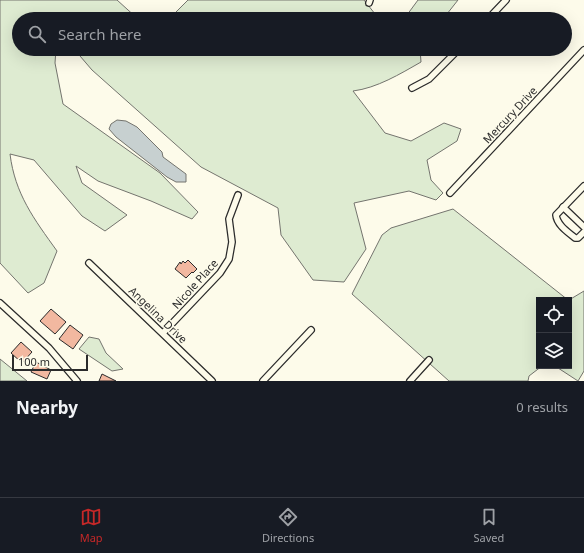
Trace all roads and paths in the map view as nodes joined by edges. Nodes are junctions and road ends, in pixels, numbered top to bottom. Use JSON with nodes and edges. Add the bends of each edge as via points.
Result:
{"nodes":[{"id":1,"x":506,"y":0,"type":"edge"},
{"id":2,"x":495,"y":12,"type":"edge"},
{"id":3,"x":584,"y":50,"type":"edge"},
{"id":4,"x":452,"y":56,"type":"edge"},
{"id":5,"x":412,"y":88,"type":"dead end"},
{"id":6,"x":584,"y":186,"type":"edge"},
{"id":7,"x":450,"y":193,"type":"dead end"},
{"id":8,"x":238,"y":195,"type":"dead end"},
{"id":9,"x":563,"y":207,"type":"junction"},
{"id":10,"x":584,"y":227,"type":"edge"},
{"id":11,"x":584,"y":232,"type":"edge"},
{"id":12,"x":89,"y":263,"type":"dead end"},
{"id":13,"x":0,"y":303,"type":"edge"},
{"id":14,"x":311,"y":330,"type":"dead end"},
{"id":15,"x":163,"y":334,"type":"junction"},
{"id":16,"x":429,"y":360,"type":"dead end"},
{"id":17,"x":77,"y":381,"type":"edge"},
{"id":18,"x":212,"y":381,"type":"edge"},
{"id":19,"x":263,"y":381,"type":"edge"},
{"id":20,"x":410,"y":381,"type":"edge"}],
"edges":[{"from":1,"to":2,"type":"street"},
{"from":3,"to":7,"type":"street","name":"Mercury Drive"},
{"from":4,"to":5,"type":"street","via":[[429,79]]},
{"from":6,"to":9,"type":"street"},
{"from":8,"to":15,"type":"street","name":"Nicole Place","via":[[229,219],[232,242],[229,259],[220,273]]},
{"from":9,"to":10,"type":"street"},
{"from":9,"to":11,"type":"street","via":[[556,215],[556,219],[575,238]]},
{"from":12,"to":15,"type":"street","name":"Angelina Drive"},
{"from":13,"to":17,"type":"street","via":[[49,348]]},
{"from":14,"to":19,"type":"street"},
{"from":15,"to":18,"type":"street","name":"Angelina Drive"},
{"from":16,"to":20,"type":"street"}]}
